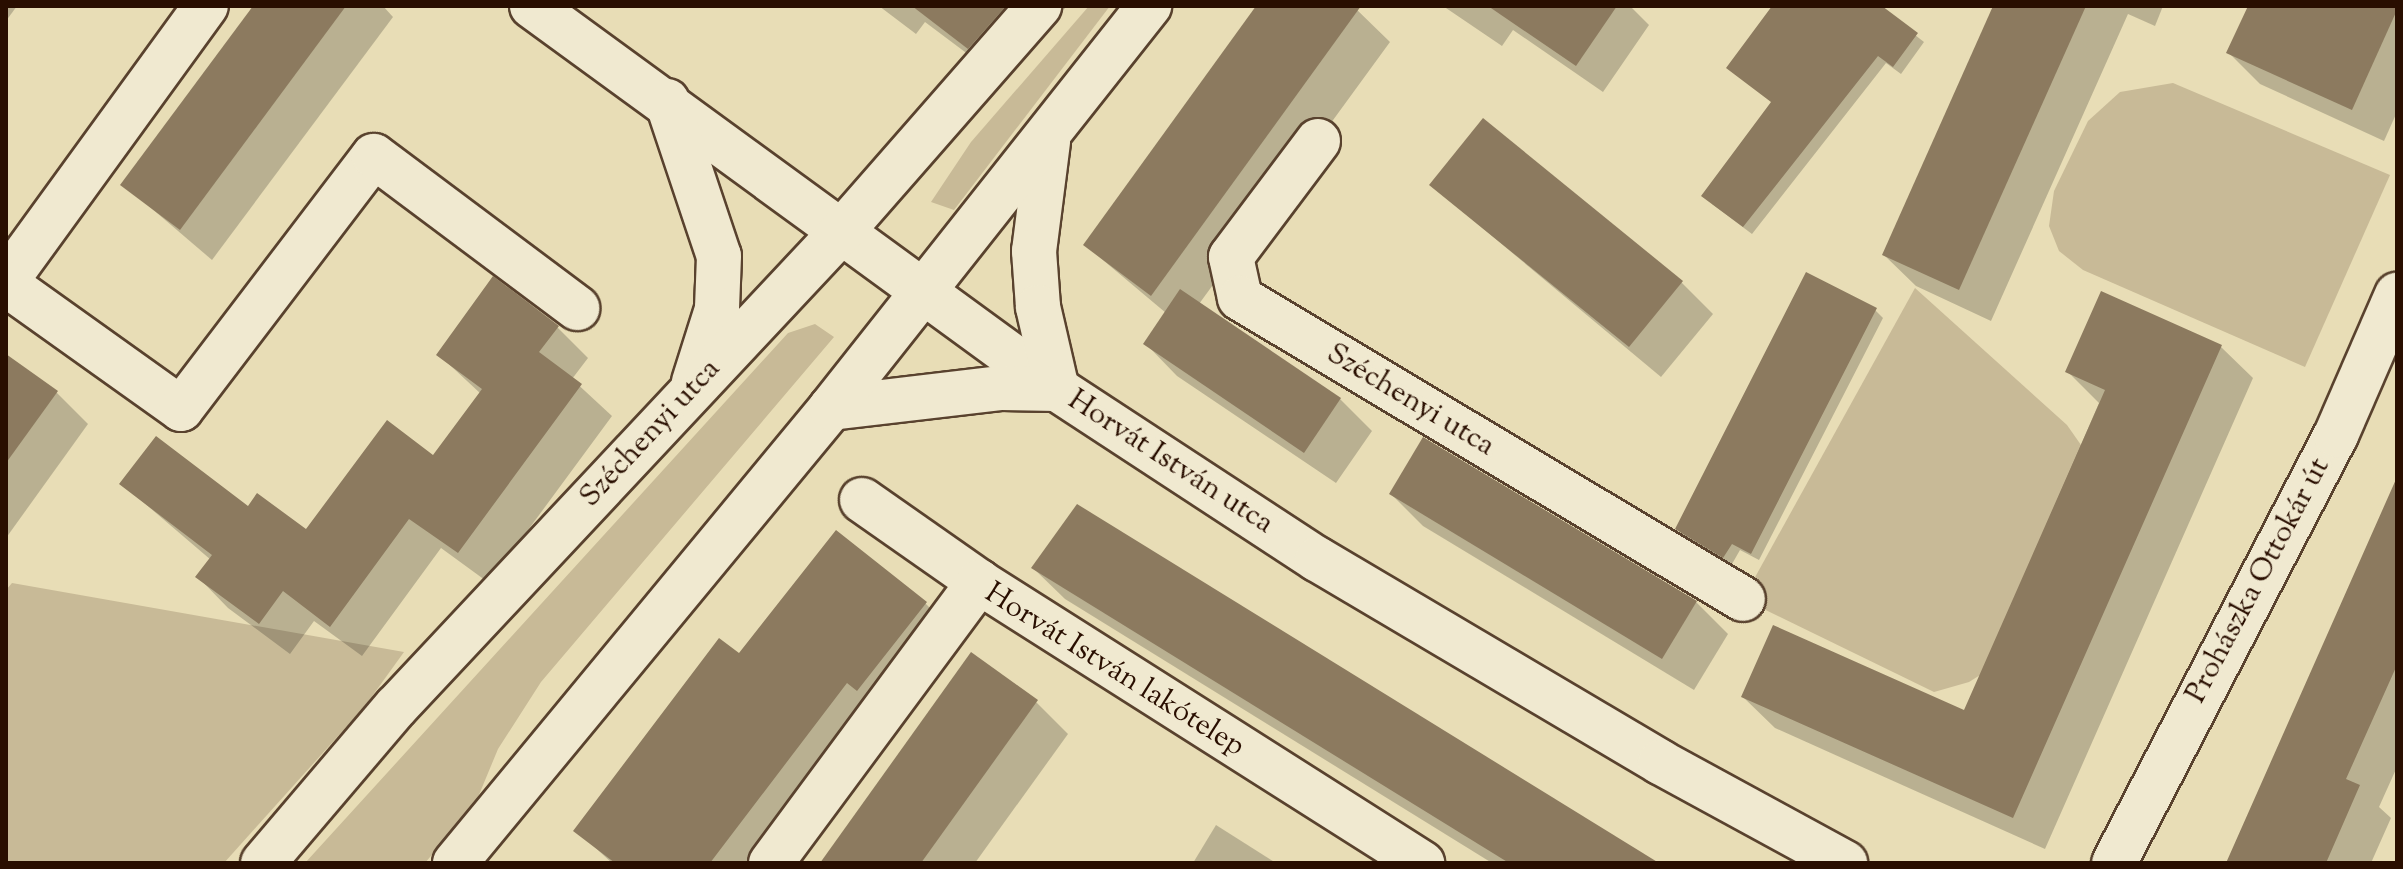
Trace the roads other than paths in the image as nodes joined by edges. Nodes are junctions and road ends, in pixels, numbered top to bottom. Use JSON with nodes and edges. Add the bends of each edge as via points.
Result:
{"nodes":[{"id":1,"x":206,"y":6,"type":"edge"},
{"id":2,"x":532,"y":6,"type":"edge"},
{"id":3,"x":1039,"y":6,"type":"edge"},
{"id":4,"x":1149,"y":6,"type":"edge"},
{"id":5,"x":667,"y":101,"type":"junction"},
{"id":6,"x":1049,"y":139,"type":"junction"},
{"id":7,"x":1318,"y":141,"type":"dead end"},
{"id":8,"x":843,"y":230,"type":"junction"},
{"id":9,"x":6,"y":283,"type":"edge"},
{"id":10,"x":923,"y":290,"type":"junction"},
{"id":11,"x":2397,"y":295,"type":"edge"},
{"id":12,"x":577,"y":308,"type":"dead end"},
{"id":13,"x":693,"y":387,"type":"junction"},
{"id":14,"x":1057,"y":389,"type":"junction"},
{"id":15,"x":831,"y":408,"type":"junction"},
{"id":16,"x":862,"y":500,"type":"dead end"},
{"id":17,"x":979,"y":582,"type":"junction"},
{"id":18,"x":1743,"y":599,"type":"dead end"},
{"id":19,"x":263,"y":863,"type":"edge"},
{"id":20,"x":455,"y":863,"type":"edge"},
{"id":21,"x":771,"y":863,"type":"edge"},
{"id":22,"x":1422,"y":863,"type":"edge"},
{"id":23,"x":1845,"y":863,"type":"edge"},
{"id":24,"x":2114,"y":863,"type":"edge"}],
"edges":[{"from":1,"to":9,"type":"main road"},
{"from":2,"to":5,"type":"main road","name":"Horvát István utca"},
{"from":3,"to":8,"type":"main road","name":"Széchenyi utca"},
{"from":4,"to":6,"type":"main road"},
{"from":5,"to":8,"type":"main road","name":"Horvát István utca"},
{"from":5,"to":13,"type":"main road","via":[[719,256],[717,309]]},
{"from":6,"to":10,"type":"main road"},
{"from":6,"to":14,"type":"main road","via":[[1034,251],[1038,307]]},
{"from":7,"to":18,"type":"main road","name":"Széchenyi utca","via":[[1231,257],[1240,298]]},
{"from":8,"to":10,"type":"main road","name":"Horvát István utca"},
{"from":8,"to":13,"type":"main road","name":"Széchenyi utca"},
{"from":9,"to":12,"type":"main road","via":[[181,409],[374,156]]},
{"from":10,"to":14,"type":"main road","name":"Horvát István utca"},
{"from":10,"to":15,"type":"main road"},
{"from":11,"to":24,"type":"main road","name":"Prohászka Ottokár út","via":[[2336,435]]},
{"from":13,"to":19,"type":"main road","name":"Széchenyi utca","via":[[396,707]]},
{"from":14,"to":15,"type":"main road","via":[[1002,388]]},
{"from":14,"to":23,"type":"main road","name":"Horvát István utca","via":[[1317,559],[1660,762]]},
{"from":15,"to":20,"type":"main road"},
{"from":16,"to":17,"type":"main road"},
{"from":17,"to":21,"type":"main road","name":"Horvát István lakótelep"},
{"from":17,"to":22,"type":"main road","name":"Horvát István lakótelep"}]}
